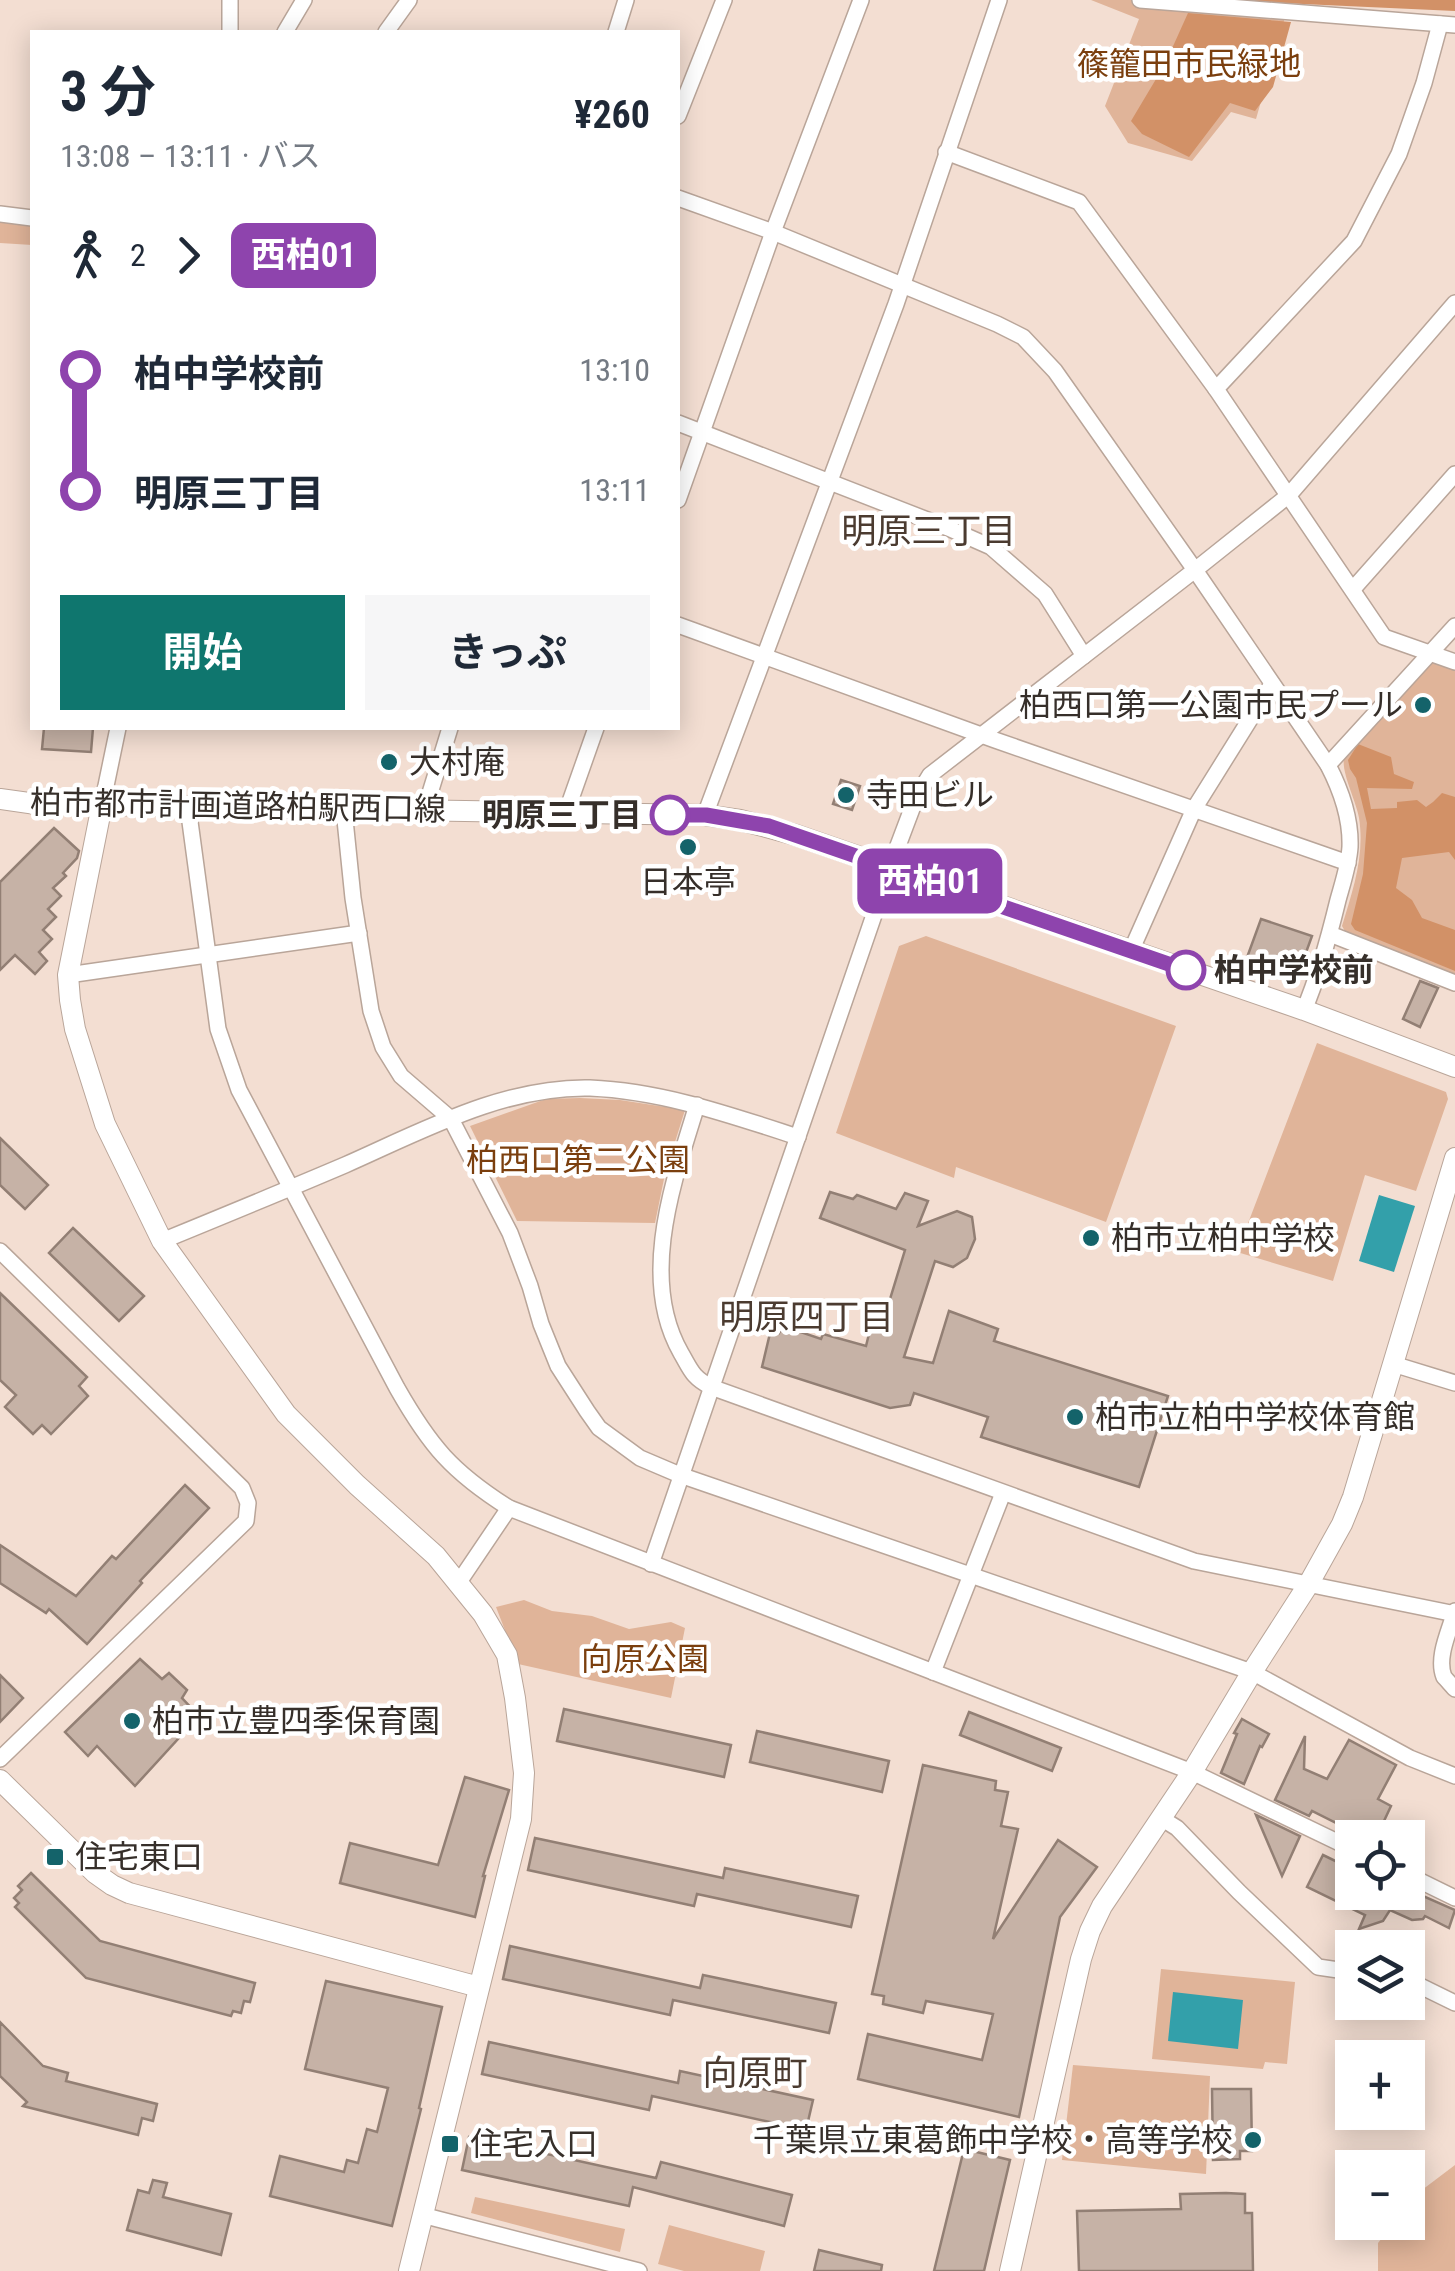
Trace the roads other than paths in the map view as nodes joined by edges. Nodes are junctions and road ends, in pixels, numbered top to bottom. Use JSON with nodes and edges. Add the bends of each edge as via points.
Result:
{"nodes":[{"id":1,"x":230,"y":0,"type":"edge"},
{"id":2,"x":304,"y":0,"type":"edge"},
{"id":3,"x":409,"y":0,"type":"edge"},
{"id":4,"x":626,"y":0,"type":"edge"},
{"id":5,"x":724,"y":0,"type":"edge"},
{"id":6,"x":861,"y":0,"type":"edge"},
{"id":7,"x":999,"y":0,"type":"edge"},
{"id":8,"x":1140,"y":0,"type":"edge"},
{"id":9,"x":1448,"y":25,"type":"edge"},
{"id":10,"x":230,"y":30,"type":"edge"},
{"id":11,"x":286,"y":30,"type":"edge"},
{"id":12,"x":387,"y":30,"type":"edge"},
{"id":13,"x":617,"y":30,"type":"edge"},
{"id":14,"x":680,"y":111,"type":"edge"},
{"id":15,"x":946,"y":152,"type":"junction"},
{"id":16,"x":680,"y":199,"type":"edge"},
{"id":17,"x":0,"y":214,"type":"edge"},
{"id":18,"x":30,"y":218,"type":"edge"},
{"id":19,"x":773,"y":232,"type":"junction"},
{"id":20,"x":902,"y":286,"type":"junction"},
{"id":21,"x":1454,"y":308,"type":"edge"},
{"id":22,"x":1216,"y":388,"type":"junction"},
{"id":23,"x":680,"y":424,"type":"edge"},
{"id":24,"x":702,"y":432,"type":"junction"},
{"id":25,"x":1455,"y":474,"type":"edge"},
{"id":26,"x":830,"y":482,"type":"junction"},
{"id":27,"x":680,"y":494,"type":"edge"},
{"id":28,"x":1288,"y":494,"type":"junction"},
{"id":29,"x":1196,"y":570,"type":"junction"},
{"id":30,"x":1352,"y":590,"type":"junction"},
{"id":31,"x":680,"y":626,"type":"edge"},
{"id":32,"x":1455,"y":626,"type":"edge"},
{"id":33,"x":1431,"y":653,"type":"junction"},
{"id":34,"x":1084,"y":656,"type":"junction"},
{"id":35,"x":764,"y":658,"type":"junction"},
{"id":36,"x":1455,"y":662,"type":"edge"},
{"id":37,"x":1272,"y":684,"type":"junction"},
{"id":38,"x":118,"y":730,"type":"edge"},
{"id":39,"x":449,"y":730,"type":"edge"},
{"id":40,"x":595,"y":730,"type":"edge"},
{"id":41,"x":981,"y":735,"type":"junction"},
{"id":42,"x":1328,"y":765,"type":"junction"},
{"id":43,"x":0,"y":799,"type":"edge"},
{"id":44,"x":102,"y":805,"type":"junction"},
{"id":45,"x":188,"y":807,"type":"junction"},
{"id":46,"x":1194,"y":808,"type":"junction"},
{"id":47,"x":344,"y":810,"type":"junction"},
{"id":48,"x":430,"y":811,"type":"junction"},
{"id":49,"x":566,"y":813,"type":"junction"},
{"id":50,"x":706,"y":815,"type":"junction"},
{"id":51,"x":1348,"y":862,"type":"junction"},
{"id":52,"x":890,"y":868,"type":"junction"},
{"id":53,"x":359,"y":934,"type":"junction"},
{"id":54,"x":1330,"y":934,"type":"junction"},
{"id":55,"x":1131,"y":951,"type":"junction"},
{"id":56,"x":210,"y":956,"type":"junction"},
{"id":57,"x":68,"y":975,"type":"junction"},
{"id":58,"x":1455,"y":983,"type":"edge"},
{"id":59,"x":1304,"y":1010,"type":"junction"},
{"id":60,"x":1455,"y":1067,"type":"edge"},
{"id":61,"x":697,"y":1104,"type":"junction"},
{"id":62,"x":451,"y":1119,"type":"junction"},
{"id":63,"x":798,"y":1137,"type":"junction"},
{"id":64,"x":1455,"y":1158,"type":"edge"},
{"id":65,"x":290,"y":1188,"type":"junction"},
{"id":66,"x":162,"y":1241,"type":"junction"},
{"id":67,"x":0,"y":1252,"type":"edge"},
{"id":68,"x":1393,"y":1364,"type":"junction"},
{"id":69,"x":1455,"y":1384,"type":"edge"},
{"id":70,"x":711,"y":1387,"type":"junction"},
{"id":71,"x":680,"y":1474,"type":"junction"},
{"id":72,"x":1003,"y":1493,"type":"junction"},
{"id":73,"x":509,"y":1508,"type":"junction"},
{"id":74,"x":651,"y":1564,"type":"junction"},
{"id":75,"x":970,"y":1575,"type":"junction"},
{"id":76,"x":459,"y":1582,"type":"junction"},
{"id":77,"x":1308,"y":1585,"type":"junction"},
{"id":78,"x":1455,"y":1613,"type":"edge"},
{"id":79,"x":933,"y":1672,"type":"junction"},
{"id":80,"x":1252,"y":1672,"type":"junction"},
{"id":81,"x":1455,"y":1689,"type":"edge"},
{"id":82,"x":0,"y":1758,"type":"edge"},
{"id":83,"x":1192,"y":1772,"type":"junction"},
{"id":84,"x":1455,"y":1776,"type":"edge"},
{"id":85,"x":0,"y":1780,"type":"edge"},
{"id":86,"x":1161,"y":1818,"type":"junction"},
{"id":87,"x":1335,"y":1841,"type":"edge"},
{"id":88,"x":1425,"y":1883,"type":"edge"},
{"id":89,"x":1455,"y":1898,"type":"edge"},
{"id":90,"x":1335,"y":1970,"type":"edge"},
{"id":91,"x":479,"y":1987,"type":"junction"},
{"id":92,"x":1425,"y":1988,"type":"edge"},
{"id":93,"x":1455,"y":2003,"type":"edge"},
{"id":94,"x":422,"y":2215,"type":"junction"},
{"id":95,"x":409,"y":2271,"type":"edge"},
{"id":96,"x":639,"y":2271,"type":"edge"},
{"id":97,"x":1010,"y":2271,"type":"edge"}],
"edges":[{"from":1,"to":10,"type":"street"},
{"from":2,"to":11,"type":"street"},
{"from":3,"to":12,"type":"street"},
{"from":4,"to":13,"type":"street"},
{"from":5,"to":14,"type":"street"},
{"from":6,"to":19,"type":"street"},
{"from":7,"to":15,"type":"street"},
{"from":8,"to":9,"type":"street"},
{"from":9,"to":22,"type":"street","via":[[1399,154],[1354,241]]},
{"from":15,"to":20,"type":"street"},
{"from":15,"to":22,"type":"street","via":[[1079,202]]},
{"from":16,"to":19,"type":"street"},
{"from":17,"to":18,"type":"street"},
{"from":19,"to":20,"type":"street"},
{"from":19,"to":24,"type":"street"},
{"from":20,"to":26,"type":"street"},
{"from":20,"to":29,"type":"street","via":[[1023,338],[1055,371]]},
{"from":21,"to":28,"type":"street"},
{"from":22,"to":28,"type":"street"},
{"from":23,"to":24,"type":"street"},
{"from":24,"to":26,"type":"street"},
{"from":24,"to":27,"type":"street"},
{"from":25,"to":30,"type":"street"},
{"from":26,"to":34,"type":"street","via":[[991,547],[1046,594]]},
{"from":26,"to":35,"type":"street"},
{"from":28,"to":29,"type":"street"},
{"from":28,"to":30,"type":"street"},
{"from":29,"to":34,"type":"street"},
{"from":29,"to":37,"type":"street"},
{"from":30,"to":33,"type":"street","via":[[1384,636]]},
{"from":31,"to":35,"type":"street"},
{"from":32,"to":33,"type":"street"},
{"from":33,"to":36,"type":"street"},
{"from":33,"to":42,"type":"street"},
{"from":34,"to":41,"type":"street"},
{"from":35,"to":41,"type":"street"},
{"from":35,"to":50,"type":"street"},
{"from":37,"to":42,"type":"street"},
{"from":37,"to":46,"type":"street"},
{"from":38,"to":44,"type":"street"},
{"from":39,"to":48,"type":"street"},
{"from":40,"to":49,"type":"street"},
{"from":41,"to":46,"type":"street"},
{"from":41,"to":52,"type":"street","via":[[930,774]]},
{"from":42,"to":51,"type":"street","via":[[1349,826]]},
{"from":43,"to":44,"type":"street","name":"柏市都市計画道路柏駅西口線"},
{"from":44,"to":45,"type":"street","name":"柏市都市計画道路柏駅西口線"},
{"from":44,"to":57,"type":"street"},
{"from":45,"to":47,"type":"street","name":"柏市都市計画道路柏駅西口線"},
{"from":45,"to":56,"type":"street"},
{"from":46,"to":51,"type":"street"},
{"from":46,"to":55,"type":"street"},
{"from":47,"to":48,"type":"street","name":"柏市都市計画道路柏駅西口線"},
{"from":47,"to":53,"type":"street"},
{"from":48,"to":49,"type":"street","name":"柏市都市計画道路柏駅西口線"},
{"from":49,"to":50,"type":"street","name":"柏市都市計画道路柏駅西口線"},
{"from":50,"to":52,"type":"street","name":"柏市都市計画道路柏駅西口線","via":[[769,826]]},
{"from":51,"to":54,"type":"street"},
{"from":52,"to":55,"type":"street","name":"柏市都市計画道路柏駅西口線"},
{"from":52,"to":63,"type":"street"},
{"from":53,"to":56,"type":"street"},
{"from":53,"to":62,"type":"street","via":[[383,1046],[401,1076]]},
{"from":54,"to":58,"type":"street"},
{"from":54,"to":59,"type":"street"},
{"from":55,"to":59,"type":"street","name":"柏市都市計画道路柏駅西口線"},
{"from":56,"to":57,"type":"street"},
{"from":56,"to":65,"type":"street","via":[[218,1029],[238,1090]]},
{"from":57,"to":66,"type":"street","via":[[81,1050],[105,1124]]},
{"from":59,"to":60,"type":"street","name":"柏市都市計画道路柏駅西口線"},
{"from":61,"to":62,"type":"street","via":[[623,1091],[547,1090]]},
{"from":61,"to":63,"type":"street"},
{"from":61,"to":70,"type":"street","via":[[662,1233],[664,1301],[675,1342],[696,1380]]},
{"from":62,"to":65,"type":"street"},
{"from":62,"to":71,"type":"street","via":[[510,1233],[558,1366],[587,1412],[640,1458]]},
{"from":63,"to":70,"type":"street"},
{"from":64,"to":68,"type":"street"},
{"from":65,"to":66,"type":"street"},
{"from":65,"to":73,"type":"street","via":[[423,1433],[452,1467]]},
{"from":66,"to":76,"type":"street","via":[[286,1414]]},
{"from":67,"to":82,"type":"street","via":[[242,1488],[248,1503],[246,1521]]},
{"from":68,"to":69,"type":"street"},
{"from":68,"to":77,"type":"street","via":[[1353,1497]]},
{"from":70,"to":71,"type":"street"},
{"from":70,"to":72,"type":"street"},
{"from":71,"to":74,"type":"street"},
{"from":71,"to":75,"type":"street"},
{"from":72,"to":75,"type":"street"},
{"from":72,"to":77,"type":"street","via":[[1194,1561]]},
{"from":73,"to":74,"type":"street"},
{"from":73,"to":76,"type":"street"},
{"from":74,"to":79,"type":"street"},
{"from":75,"to":79,"type":"street"},
{"from":75,"to":80,"type":"street"},
{"from":76,"to":91,"type":"street","via":[[506,1655],[524,1778]]},
{"from":77,"to":78,"type":"street"},
{"from":77,"to":80,"type":"street"},
{"from":78,"to":81,"type":"street","via":[[1442,1662]]},
{"from":79,"to":83,"type":"street"},
{"from":80,"to":83,"type":"street"},
{"from":80,"to":84,"type":"street"},
{"from":83,"to":86,"type":"street"},
{"from":83,"to":87,"type":"street"},
{"from":85,"to":91,"type":"street","via":[[95,1872],[129,1894]]},
{"from":86,"to":90,"type":"street","via":[[1318,1967]]},
{"from":86,"to":97,"type":"street","via":[[1090,1930]]},
{"from":88,"to":89,"type":"street"},
{"from":91,"to":94,"type":"street"},
{"from":92,"to":93,"type":"street"},
{"from":94,"to":95,"type":"street"},
{"from":94,"to":96,"type":"street"}]}
